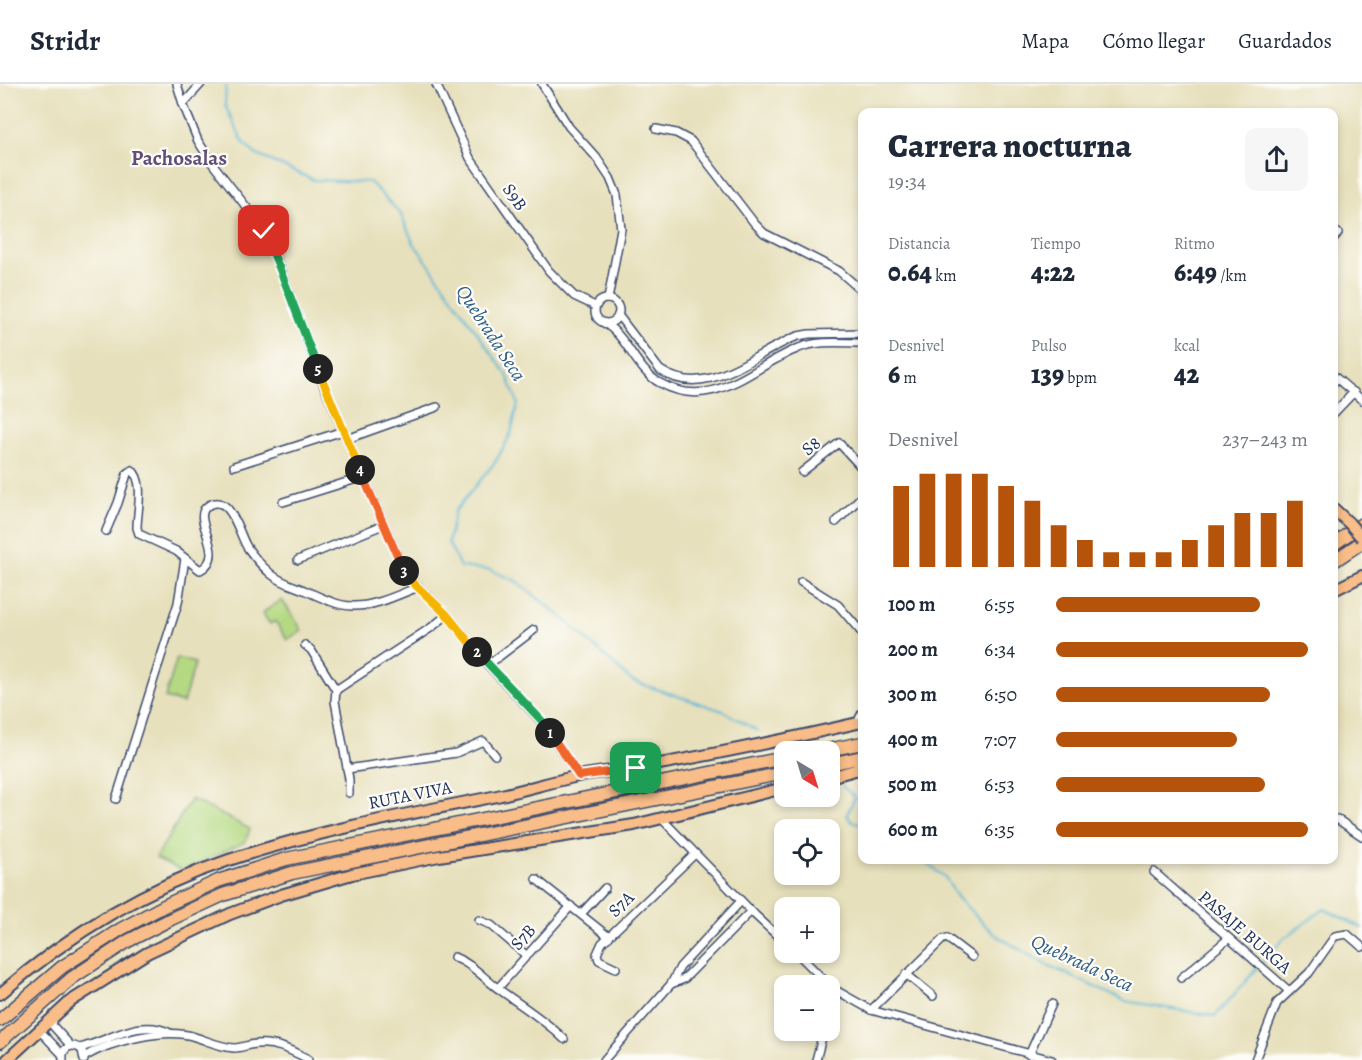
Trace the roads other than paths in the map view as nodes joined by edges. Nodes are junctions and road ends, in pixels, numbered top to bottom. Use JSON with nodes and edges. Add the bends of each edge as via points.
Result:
{"nodes":[{"id":1,"x":177,"y":84,"type":"edge"},
{"id":2,"x":201,"y":84,"type":"edge"},
{"id":3,"x":436,"y":84,"type":"edge"},
{"id":4,"x":542,"y":84,"type":"edge"},
{"id":5,"x":183,"y":104,"type":"junction"},
{"id":6,"x":656,"y":129,"type":"dead end"},
{"id":7,"x":858,"y":287,"type":"edge"},
{"id":8,"x":608,"y":299,"type":"junction"},
{"id":9,"x":595,"y":306,"type":"junction"},
{"id":10,"x":618,"y":315,"type":"junction"},
{"id":11,"x":604,"y":323,"type":"junction"},
{"id":12,"x":858,"y":333,"type":"edge"},
{"id":13,"x":858,"y":343,"type":"edge"},
{"id":14,"x":1338,"y":379,"type":"edge"},
{"id":15,"x":1354,"y":392,"type":"junction"},
{"id":16,"x":1362,"y":400,"type":"edge"},
{"id":17,"x":437,"y":407,"type":"dead end"},
{"id":18,"x":1338,"y":409,"type":"edge"},
{"id":19,"x":343,"y":431,"type":"junction"},
{"id":20,"x":347,"y":439,"type":"junction"},
{"id":21,"x":858,"y":464,"type":"edge"},
{"id":22,"x":234,"y":466,"type":"dead end"},
{"id":23,"x":802,"y":472,"type":"dead end"},
{"id":24,"x":363,"y":477,"type":"junction"},
{"id":25,"x":858,"y":500,"type":"edge"},
{"id":26,"x":283,"y":502,"type":"dead end"},
{"id":27,"x":1338,"y":513,"type":"edge"},
{"id":28,"x":836,"y":522,"type":"dead end"},
{"id":29,"x":1362,"y":524,"type":"edge"},
{"id":30,"x":383,"y":525,"type":"junction"},
{"id":31,"x":106,"y":531,"type":"dead end"},
{"id":32,"x":1362,"y":540,"type":"edge"},
{"id":33,"x":1338,"y":541,"type":"edge"},
{"id":34,"x":1338,"y":558,"type":"edge"},
{"id":35,"x":185,"y":560,"type":"junction"},
{"id":36,"x":298,"y":560,"type":"dead end"},
{"id":37,"x":1362,"y":576,"type":"edge"},
{"id":38,"x":801,"y":582,"type":"dead end"},
{"id":39,"x":418,"y":588,"type":"junction"},
{"id":40,"x":1338,"y":588,"type":"edge"},
{"id":41,"x":447,"y":615,"type":"junction"},
{"id":42,"x":858,"y":628,"type":"edge"},
{"id":43,"x":534,"y":630,"type":"dead end"},
{"id":44,"x":305,"y":645,"type":"dead end"},
{"id":45,"x":488,"y":665,"type":"junction"},
{"id":46,"x":336,"y":690,"type":"junction"},
{"id":47,"x":858,"y":723,"type":"edge"},
{"id":48,"x":858,"y":744,"type":"edge"},
{"id":49,"x":840,"y":748,"type":"edge"},
{"id":50,"x":495,"y":755,"type":"dead end"},
{"id":51,"x":858,"y":758,"type":"edge"},
{"id":52,"x":774,"y":760,"type":"edge"},
{"id":53,"x":840,"y":762,"type":"edge"},
{"id":54,"x":347,"y":769,"type":"junction"},
{"id":55,"x":858,"y":769,"type":"edge"},
{"id":56,"x":840,"y":774,"type":"edge"},
{"id":57,"x":774,"y":775,"type":"edge"},
{"id":58,"x":579,"y":776,"type":"junction"},
{"id":59,"x":774,"y":791,"type":"edge"},
{"id":60,"x":349,"y":793,"type":"dead end"},
{"id":61,"x":116,"y":799,"type":"dead end"},
{"id":62,"x":662,"y":819,"type":"junction"},
{"id":63,"x":1338,"y":820,"type":"edge"},
{"id":64,"x":1362,"y":836,"type":"edge"},
{"id":65,"x":695,"y":854,"type":"junction"},
{"id":66,"x":1154,"y":872,"type":"dead end"},
{"id":67,"x":536,"y":879,"type":"dead end"},
{"id":68,"x":604,"y":888,"type":"dead end"},
{"id":69,"x":741,"y":901,"type":"junction"},
{"id":70,"x":571,"y":906,"type":"junction"},
{"id":71,"x":751,"y":911,"type":"junction"},
{"id":72,"x":581,"y":914,"type":"junction"},
{"id":73,"x":479,"y":920,"type":"dead end"},
{"id":74,"x":774,"y":933,"type":"edge"},
{"id":75,"x":609,"y":937,"type":"junction"},
{"id":76,"x":1228,"y":939,"type":"junction"},
{"id":77,"x":1362,"y":947,"type":"edge"},
{"id":78,"x":527,"y":956,"type":"junction"},
{"id":79,"x":454,"y":957,"type":"dead end"},
{"id":80,"x":972,"y":957,"type":"dead end"},
{"id":81,"x":807,"y":963,"type":"edge"},
{"id":82,"x":616,"y":968,"type":"dead end"},
{"id":83,"x":906,"y":974,"type":"junction"},
{"id":84,"x":820,"y":975,"type":"edge"},
{"id":85,"x":1181,"y":978,"type":"dead end"},
{"id":86,"x":671,"y":984,"type":"junction"},
{"id":87,"x":498,"y":988,"type":"junction"},
{"id":88,"x":1289,"y":992,"type":"junction"},
{"id":89,"x":840,"y":993,"type":"edge"},
{"id":90,"x":0,"y":994,"type":"edge"},
{"id":91,"x":933,"y":996,"type":"dead end"},
{"id":92,"x":1052,"y":1004,"type":"dead end"},
{"id":93,"x":871,"y":1010,"type":"junction"},
{"id":94,"x":54,"y":1016,"type":"junction"},
{"id":95,"x":0,"y":1020,"type":"edge"},
{"id":96,"x":170,"y":1033,"type":"junction"},
{"id":97,"x":33,"y":1035,"type":"junction"},
{"id":98,"x":564,"y":1039,"type":"dead end"},
{"id":99,"x":821,"y":1041,"type":"edge"},
{"id":100,"x":0,"y":1042,"type":"edge"},
{"id":101,"x":71,"y":1046,"type":"junction"},
{"id":102,"x":80,"y":1048,"type":"junction"},
{"id":103,"x":1029,"y":1055,"type":"junction"},
{"id":104,"x":62,"y":1057,"type":"edge"},
{"id":105,"x":84,"y":1059,"type":"edge"},
{"id":106,"x":308,"y":1059,"type":"edge"},
{"id":107,"x":8,"y":1060,"type":"edge"},
{"id":108,"x":604,"y":1060,"type":"edge"},
{"id":109,"x":816,"y":1060,"type":"edge"},
{"id":110,"x":1052,"y":1060,"type":"edge"},
{"id":111,"x":1255,"y":1060,"type":"edge"}],
"edges":[{"from":1,"to":5,"type":"street"},
{"from":2,"to":5,"type":"street"},
{"from":3,"to":9,"type":"street","name":"S9B","via":[[476,168],[549,271],[574,296]]},
{"from":4,"to":8,"type":"street","via":[[569,127],[601,164],[618,195],[621,229]]},
{"from":5,"to":19,"type":"street","via":[[212,163],[271,244]]},
{"from":6,"to":7,"type":"street","via":[[691,141],[764,233],[839,270]]},
{"from":8,"to":9,"type":"street"},
{"from":8,"to":10,"type":"street","via":[[618,306]]},
{"from":9,"to":11,"type":"street","via":[[595,315]]},
{"from":10,"to":11,"type":"street","via":[[613,322]]},
{"from":10,"to":12,"type":"street","via":[[660,370],[688,380],[724,374],[798,336]]},
{"from":11,"to":13,"type":"street","via":[[615,331],[651,377],[670,388],[690,392],[717,390],[798,348]]},
{"from":14,"to":15,"type":"street"},
{"from":15,"to":16,"type":"street"},
{"from":15,"to":18,"type":"street"},
{"from":17,"to":20,"type":"street"},
{"from":19,"to":20,"type":"street"},
{"from":19,"to":22,"type":"street"},
{"from":20,"to":24,"type":"street"},
{"from":21,"to":23,"type":"street","name":"S8","via":[[839,443]]},
{"from":24,"to":26,"type":"street"},
{"from":24,"to":30,"type":"street"},
{"from":25,"to":28,"type":"street"},
{"from":27,"to":32,"type":"main road","bridge":true},
{"from":29,"to":33,"type":"highway"},
{"from":30,"to":36,"type":"street"},
{"from":30,"to":39,"type":"street","via":[[405,575]]},
{"from":31,"to":35,"type":"street","via":[[127,474],[132,470],[139,483],[139,534],[176,551]]},
{"from":32,"to":34,"type":"highway"},
{"from":35,"to":39,"type":"street","via":[[200,570],[208,566],[212,548],[203,517],[206,507],[219,503],[230,510],[247,547],[273,576],[293,586],[351,607]]},
{"from":35,"to":61,"type":"street","via":[[178,603]]},
{"from":37,"to":40,"type":"main road"},
{"from":38,"to":42,"type":"street","via":[[838,605]]},
{"from":39,"to":41,"type":"street"},
{"from":41,"to":45,"type":"street"},
{"from":41,"to":46,"type":"street"},
{"from":43,"to":45,"type":"street"},
{"from":44,"to":46,"type":"street"},
{"from":45,"to":58,"type":"street","via":[[542,721]]},
{"from":46,"to":54,"type":"street"},
{"from":47,"to":58,"type":"main road","name":"RUTA VIVA"},
{"from":48,"to":49,"type":"highway"},
{"from":50,"to":54,"type":"street","via":[[483,741],[456,753]]},
{"from":51,"to":53,"type":"highway"},
{"from":52,"to":95,"type":"highway","via":[[286,859],[218,881],[121,929],[63,966]]},
{"from":54,"to":60,"type":"street"},
{"from":55,"to":56,"type":"main road"},
{"from":57,"to":100,"type":"highway","via":[[292,873],[223,896],[128,941],[72,978]]},
{"from":58,"to":90,"type":"main road","name":"RUTA VIVA","via":[[364,822],[227,861],[136,900],[60,946]]},
{"from":59,"to":62,"type":"main road"},
{"from":62,"to":65,"type":"street"},
{"from":62,"to":94,"type":"main road","via":[[352,873],[281,895],[147,953]]},
{"from":63,"to":64,"type":"street"},
{"from":65,"to":69,"type":"street"},
{"from":65,"to":75,"type":"street","name":"S7A"},
{"from":66,"to":76,"type":"street","name":"PASAJE BURGA"},
{"from":67,"to":70,"type":"street","name":"S7A"},
{"from":68,"to":72,"type":"street"},
{"from":69,"to":71,"type":"street"},
{"from":69,"to":86,"type":"street","via":[[680,967]]},
{"from":70,"to":72,"type":"street","name":"S7A"},
{"from":70,"to":78,"type":"street","name":"S7B"},
{"from":71,"to":74,"type":"street"},
{"from":71,"to":86,"type":"street","via":[[684,979]]},
{"from":72,"to":75,"type":"street","name":"S7A"},
{"from":73,"to":78,"type":"street","via":[[491,925]]},
{"from":75,"to":82,"type":"street","via":[[597,954],[599,960]]},
{"from":76,"to":85,"type":"street"},
{"from":76,"to":88,"type":"street","name":"PASAJE BURGA"},
{"from":77,"to":88,"type":"street","via":[[1347,934],[1335,936],[1310,973]]},
{"from":78,"to":87,"type":"street","name":"S7B"},
{"from":79,"to":87,"type":"street","via":[[468,962]]},
{"from":80,"to":83,"type":"street","via":[[945,938]]},
{"from":81,"to":84,"type":"street"},
{"from":83,"to":91,"type":"street"},
{"from":83,"to":93,"type":"street"},
{"from":86,"to":108,"type":"street"},
{"from":87,"to":98,"type":"street"},
{"from":88,"to":111,"type":"street","via":[[1275,1008]]},
{"from":89,"to":93,"type":"street"},
{"from":92,"to":103,"type":"street"},
{"from":93,"to":103,"type":"street"},
{"from":94,"to":97,"type":"main road"},
{"from":94,"to":101,"type":"street","via":[[52,1025]]},
{"from":96,"to":102,"type":"street","via":[[161,1028],[142,1028]]},
{"from":96,"to":105,"type":"street","via":[[122,1041],[95,1050]]},
{"from":96,"to":106,"type":"street","via":[[235,1048],[255,1044],[280,1046]]},
{"from":97,"to":104,"type":"street","via":[[42,1034]]},
{"from":97,"to":107,"type":"main road"},
{"from":99,"to":109,"type":"street"},
{"from":101,"to":102,"type":"street"},
{"from":101,"to":104,"type":"street"},
{"from":102,"to":105,"type":"street"},
{"from":103,"to":110,"type":"street"}]}
